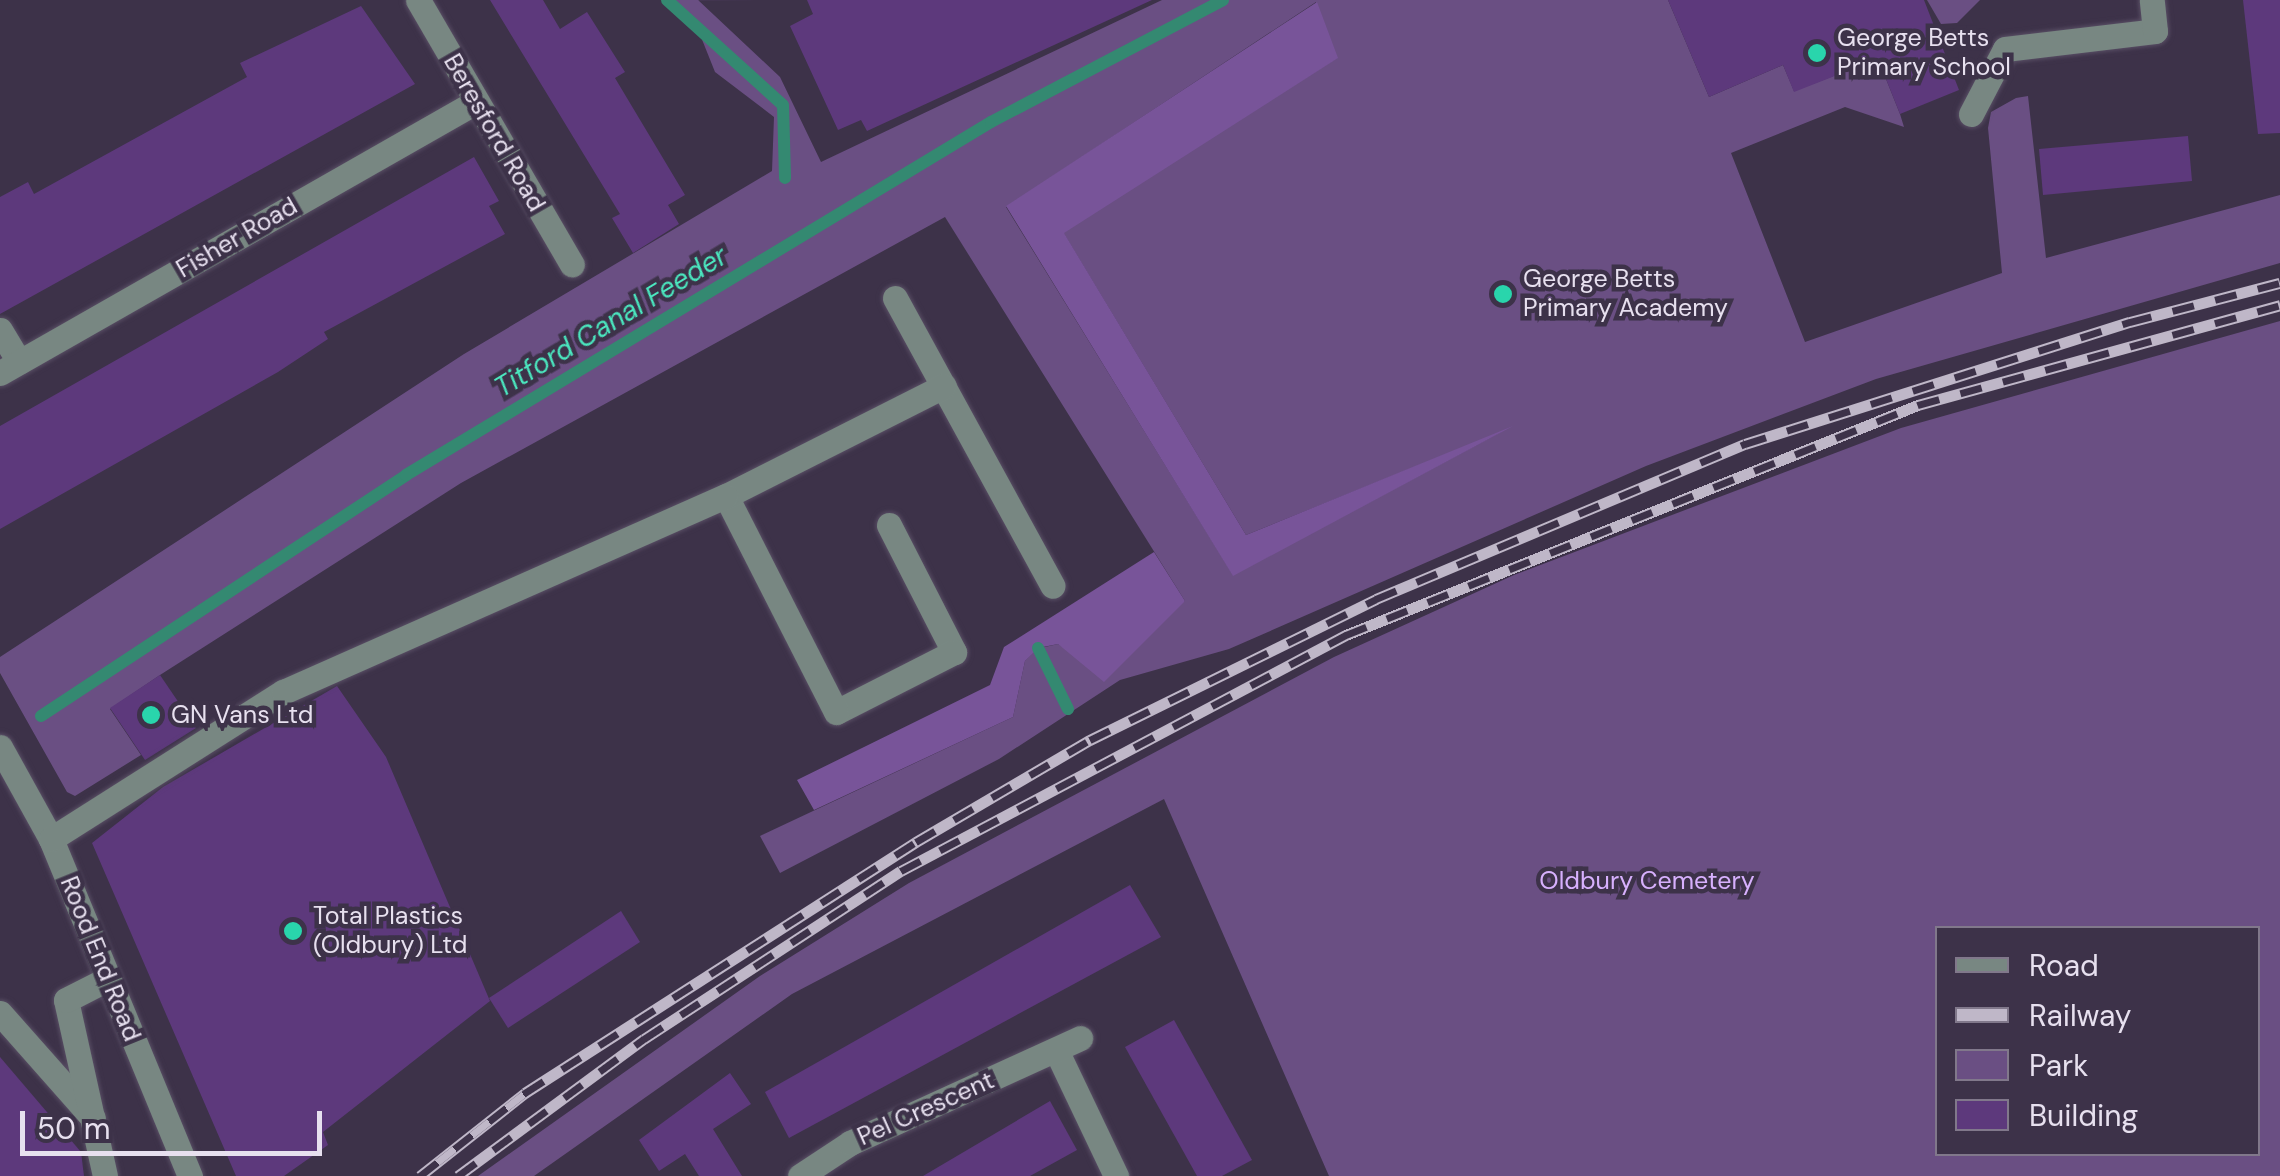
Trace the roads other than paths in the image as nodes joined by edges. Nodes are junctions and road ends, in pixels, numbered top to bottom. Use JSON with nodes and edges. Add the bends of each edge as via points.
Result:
{"nodes":[{"id":1,"x":418,"y":0,"type":"edge"},
{"id":2,"x":2152,"y":0,"type":"edge"},
{"id":3,"x":474,"y":103,"type":"junction"},
{"id":4,"x":1971,"y":114,"type":"dead end"},
{"id":5,"x":572,"y":265,"type":"dead end"},
{"id":6,"x":896,"y":298,"type":"dead end"},
{"id":7,"x":0,"y":330,"type":"edge"},
{"id":8,"x":10,"y":368,"type":"edge"},
{"id":9,"x":944,"y":386,"type":"junction"},
{"id":10,"x":726,"y":496,"type":"junction"},
{"id":11,"x":889,"y":525,"type":"dead end"},
{"id":12,"x":1054,"y":586,"type":"dead end"},
{"id":13,"x":0,"y":747,"type":"edge"},
{"id":14,"x":51,"y":838,"type":"junction"},
{"id":15,"x":107,"y":979,"type":"junction"},
{"id":16,"x":0,"y":1013,"type":"edge"},
{"id":17,"x":1080,"y":1038,"type":"dead end"},
{"id":18,"x":1056,"y":1050,"type":"junction"},
{"id":19,"x":98,"y":1124,"type":"junction"},
{"id":20,"x":105,"y":1176,"type":"edge"},
{"id":21,"x":190,"y":1176,"type":"edge"},
{"id":22,"x":800,"y":1176,"type":"edge"},
{"id":23,"x":1116,"y":1176,"type":"edge"}],
"edges":[{"from":1,"to":3,"type":"street","name":"Beresford Road"},
{"from":2,"to":4,"type":"street","via":[[2154,30],[2005,49]]},
{"from":3,"to":5,"type":"street","name":"Beresford Road"},
{"from":3,"to":8,"type":"street","name":"Fisher Road"},
{"from":6,"to":9,"type":"street"},
{"from":7,"to":8,"type":"street"},
{"from":9,"to":10,"type":"street"},
{"from":9,"to":12,"type":"street"},
{"from":10,"to":11,"type":"street","via":[[836,712],[954,652]]},
{"from":10,"to":14,"type":"street","via":[[283,692]]},
{"from":13,"to":14,"type":"street","name":"Rood End Road"},
{"from":14,"to":15,"type":"street","name":"Rood End Road"},
{"from":15,"to":19,"type":"street","via":[[66,1000]]},
{"from":15,"to":21,"type":"street","name":"Rood End Road"},
{"from":16,"to":19,"type":"street"},
{"from":17,"to":18,"type":"street","name":"Pel Crescent"},
{"from":18,"to":22,"type":"street","name":"Pel Crescent","via":[[850,1143]]},
{"from":18,"to":23,"type":"street","via":[[1100,1128]]},
{"from":19,"to":20,"type":"street"}]}
